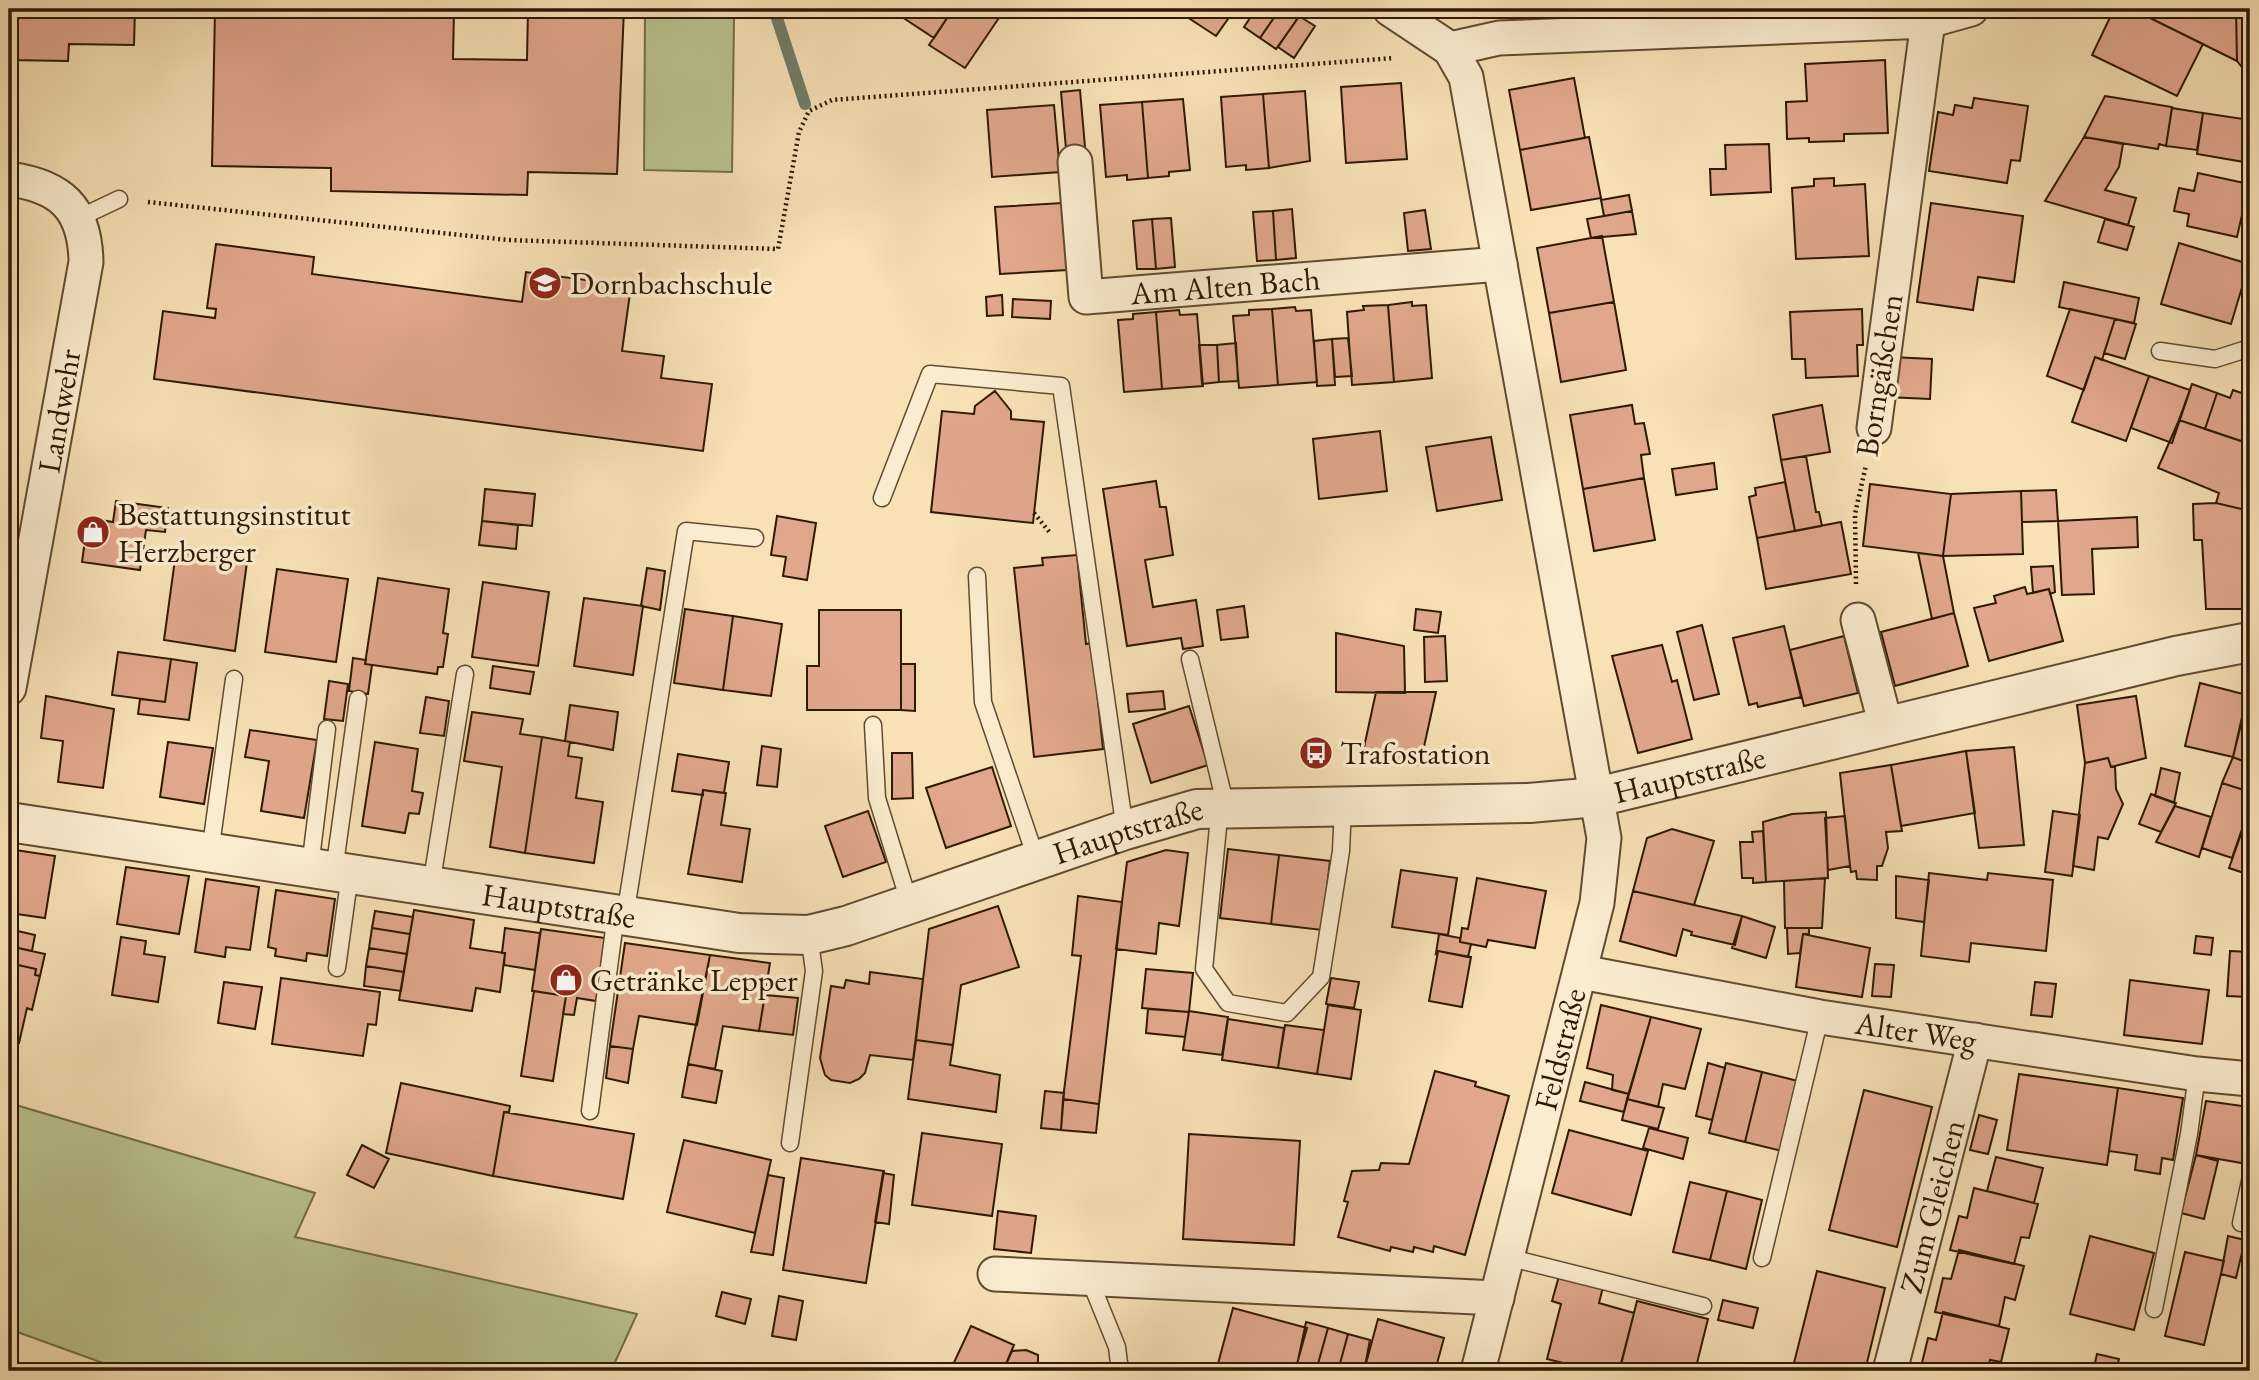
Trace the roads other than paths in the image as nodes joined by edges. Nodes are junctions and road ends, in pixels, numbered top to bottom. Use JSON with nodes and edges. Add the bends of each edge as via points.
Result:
{"nodes":[{"id":1,"x":1390,"y":9,"type":"edge"},
{"id":2,"x":1970,"y":9,"type":"edge"},
{"id":3,"x":1928,"y":21,"type":"junction"},
{"id":4,"x":1450,"y":49,"type":"junction"},
{"id":5,"x":1075,"y":162,"type":"dead end"},
{"id":6,"x":9,"y":179,"type":"edge"},
{"id":7,"x":119,"y":199,"type":"road end"},
{"id":8,"x":79,"y":218,"type":"junction"},
{"id":9,"x":1500,"y":264,"type":"junction"},
{"id":10,"x":2250,"y":348,"type":"edge"},
{"id":11,"x":2160,"y":351,"type":"dead end"},
{"id":12,"x":1874,"y":428,"type":"road end"},
{"id":13,"x":882,"y":498,"type":"dead end"},
{"id":14,"x":755,"y":538,"type":"dead end"},
{"id":15,"x":977,"y":576,"type":"dead end"},
{"id":16,"x":1858,"y":620,"type":"road end"},
{"id":17,"x":2250,"y":642,"type":"edge"},
{"id":18,"x":1190,"y":659,"type":"dead end"},
{"id":19,"x":465,"y":674,"type":"dead end"},
{"id":20,"x":234,"y":679,"type":"dead end"},
{"id":21,"x":9,"y":688,"type":"edge"},
{"id":22,"x":358,"y":699,"type":"dead end"},
{"id":23,"x":873,"y":725,"type":"dead end"},
{"id":24,"x":1886,"y":726,"type":"junction"},
{"id":25,"x":327,"y":729,"type":"dead end"},
{"id":26,"x":1597,"y":797,"type":"junction"},
{"id":27,"x":1343,"y":806,"type":"junction"},
{"id":28,"x":1223,"y":807,"type":"junction"},
{"id":29,"x":9,"y":822,"type":"edge"},
{"id":30,"x":1125,"y":830,"type":"junction"},
{"id":31,"x":210,"y":853,"type":"junction"},
{"id":32,"x":1037,"y":861,"type":"junction"},
{"id":33,"x":331,"y":871,"type":"junction"},
{"id":34,"x":431,"y":886,"type":"junction"},
{"id":35,"x":910,"y":905,"type":"junction"},
{"id":36,"x":621,"y":915,"type":"junction"},
{"id":37,"x":810,"y":935,"type":"junction"},
{"id":38,"x":337,"y":968,"type":"dead end"},
{"id":39,"x":1581,"y":972,"type":"junction"},
{"id":40,"x":1820,"y":1017,"type":"junction"},
{"id":41,"x":1975,"y":1040,"type":"junction"},
{"id":42,"x":2197,"y":1074,"type":"junction"},
{"id":43,"x":2250,"y":1079,"type":"edge"},
{"id":44,"x":590,"y":1111,"type":"dead end"},
{"id":45,"x":790,"y":1143,"type":"dead end"},
{"id":46,"x":2250,"y":1181,"type":"edge"},
{"id":47,"x":2241,"y":1223,"type":"dead end"},
{"id":48,"x":1507,"y":1257,"type":"junction"},
{"id":49,"x":1762,"y":1258,"type":"dead end"},
{"id":50,"x":995,"y":1274,"type":"dead end"},
{"id":51,"x":1088,"y":1277,"type":"junction"},
{"id":52,"x":1497,"y":1298,"type":"junction"},
{"id":53,"x":1703,"y":1306,"type":"dead end"},
{"id":54,"x":2154,"y":1309,"type":"dead end"},
{"id":55,"x":1120,"y":1371,"type":"edge"},
{"id":56,"x":1478,"y":1371,"type":"edge"},
{"id":57,"x":1890,"y":1371,"type":"edge"}],
"edges":[{"from":1,"to":4,"type":"street"},
{"from":2,"to":3,"type":"street"},
{"from":3,"to":4,"type":"street","via":[[1499,38]]},
{"from":3,"to":12,"type":"street","name":"Borngäßchen"},
{"from":4,"to":9,"type":"street","via":[[1466,77]]},
{"from":5,"to":9,"type":"street","name":"Am Alten Bach","via":[[1086,297]]},
{"from":6,"to":8,"type":"street","via":[[31,182],[64,198]]},
{"from":7,"to":8,"type":"lane"},
{"from":8,"to":21,"type":"street","name":"Landwehr","via":[[86,262]]},
{"from":9,"to":26,"type":"street"},
{"from":10,"to":11,"type":"lane","via":[[2215,359]]},
{"from":13,"to":30,"type":"lane","via":[[930,374],[1061,386]]},
{"from":14,"to":36,"type":"lane","via":[[686,531]]},
{"from":15,"to":32,"type":"lane","via":[[983,702]]},
{"from":16,"to":24,"type":"street"},
{"from":17,"to":24,"type":"street","name":"Hauptstraße"},
{"from":18,"to":28,"type":"lane"},
{"from":19,"to":34,"type":"lane"},
{"from":20,"to":31,"type":"lane"},
{"from":22,"to":33,"type":"lane"},
{"from":23,"to":35,"type":"lane","via":[[877,799]]},
{"from":24,"to":26,"type":"street","name":"Hauptstraße"},
{"from":25,"to":33,"type":"lane"},
{"from":26,"to":27,"type":"street","name":"Hauptstraße","via":[[1529,803]]},
{"from":26,"to":39,"type":"street","name":"Feldstraße","via":[[1604,838],[1602,864]]},
{"from":27,"to":28,"type":"street","name":"Hauptstraße"},
{"from":27,"to":28,"type":"lane","via":[[1341,851],[1321,977],[1287,1013],[1228,1003],[1204,969]]},
{"from":28,"to":30,"type":"street","name":"Hauptstraße","via":[[1168,816]]},
{"from":29,"to":31,"type":"street","name":"Hauptstraße"},
{"from":30,"to":32,"type":"street","name":"Hauptstraße"},
{"from":31,"to":33,"type":"street","name":"Hauptstraße"},
{"from":32,"to":35,"type":"street","name":"Hauptstraße"},
{"from":33,"to":34,"type":"street","name":"Hauptstraße"},
{"from":33,"to":38,"type":"lane"},
{"from":34,"to":36,"type":"street","name":"Hauptstraße"},
{"from":35,"to":37,"type":"street","name":"Hauptstraße"},
{"from":36,"to":37,"type":"street","name":"Hauptstraße","via":[[739,933]]},
{"from":36,"to":44,"type":"lane"},
{"from":37,"to":45,"type":"lane","via":[[814,971]]},
{"from":39,"to":40,"type":"street","name":"Alter Weg"},
{"from":39,"to":48,"type":"street","name":"Feldstraße"},
{"from":40,"to":41,"type":"street","name":"Alter Weg"},
{"from":40,"to":49,"type":"lane"},
{"from":41,"to":42,"type":"street","name":"Alter Weg"},
{"from":41,"to":57,"type":"street","name":"Zum Gleichen"},
{"from":42,"to":43,"type":"street","name":"Alter Weg"},
{"from":42,"to":54,"type":"lane"},
{"from":46,"to":47,"type":"lane"},
{"from":48,"to":52,"type":"street","name":"Feldstraße"},
{"from":48,"to":53,"type":"lane"},
{"from":50,"to":51,"type":"street"},
{"from":51,"to":52,"type":"street"},
{"from":51,"to":55,"type":"lane","via":[[1117,1347]]},
{"from":52,"to":56,"type":"street","name":"Feldstraße"}]}
